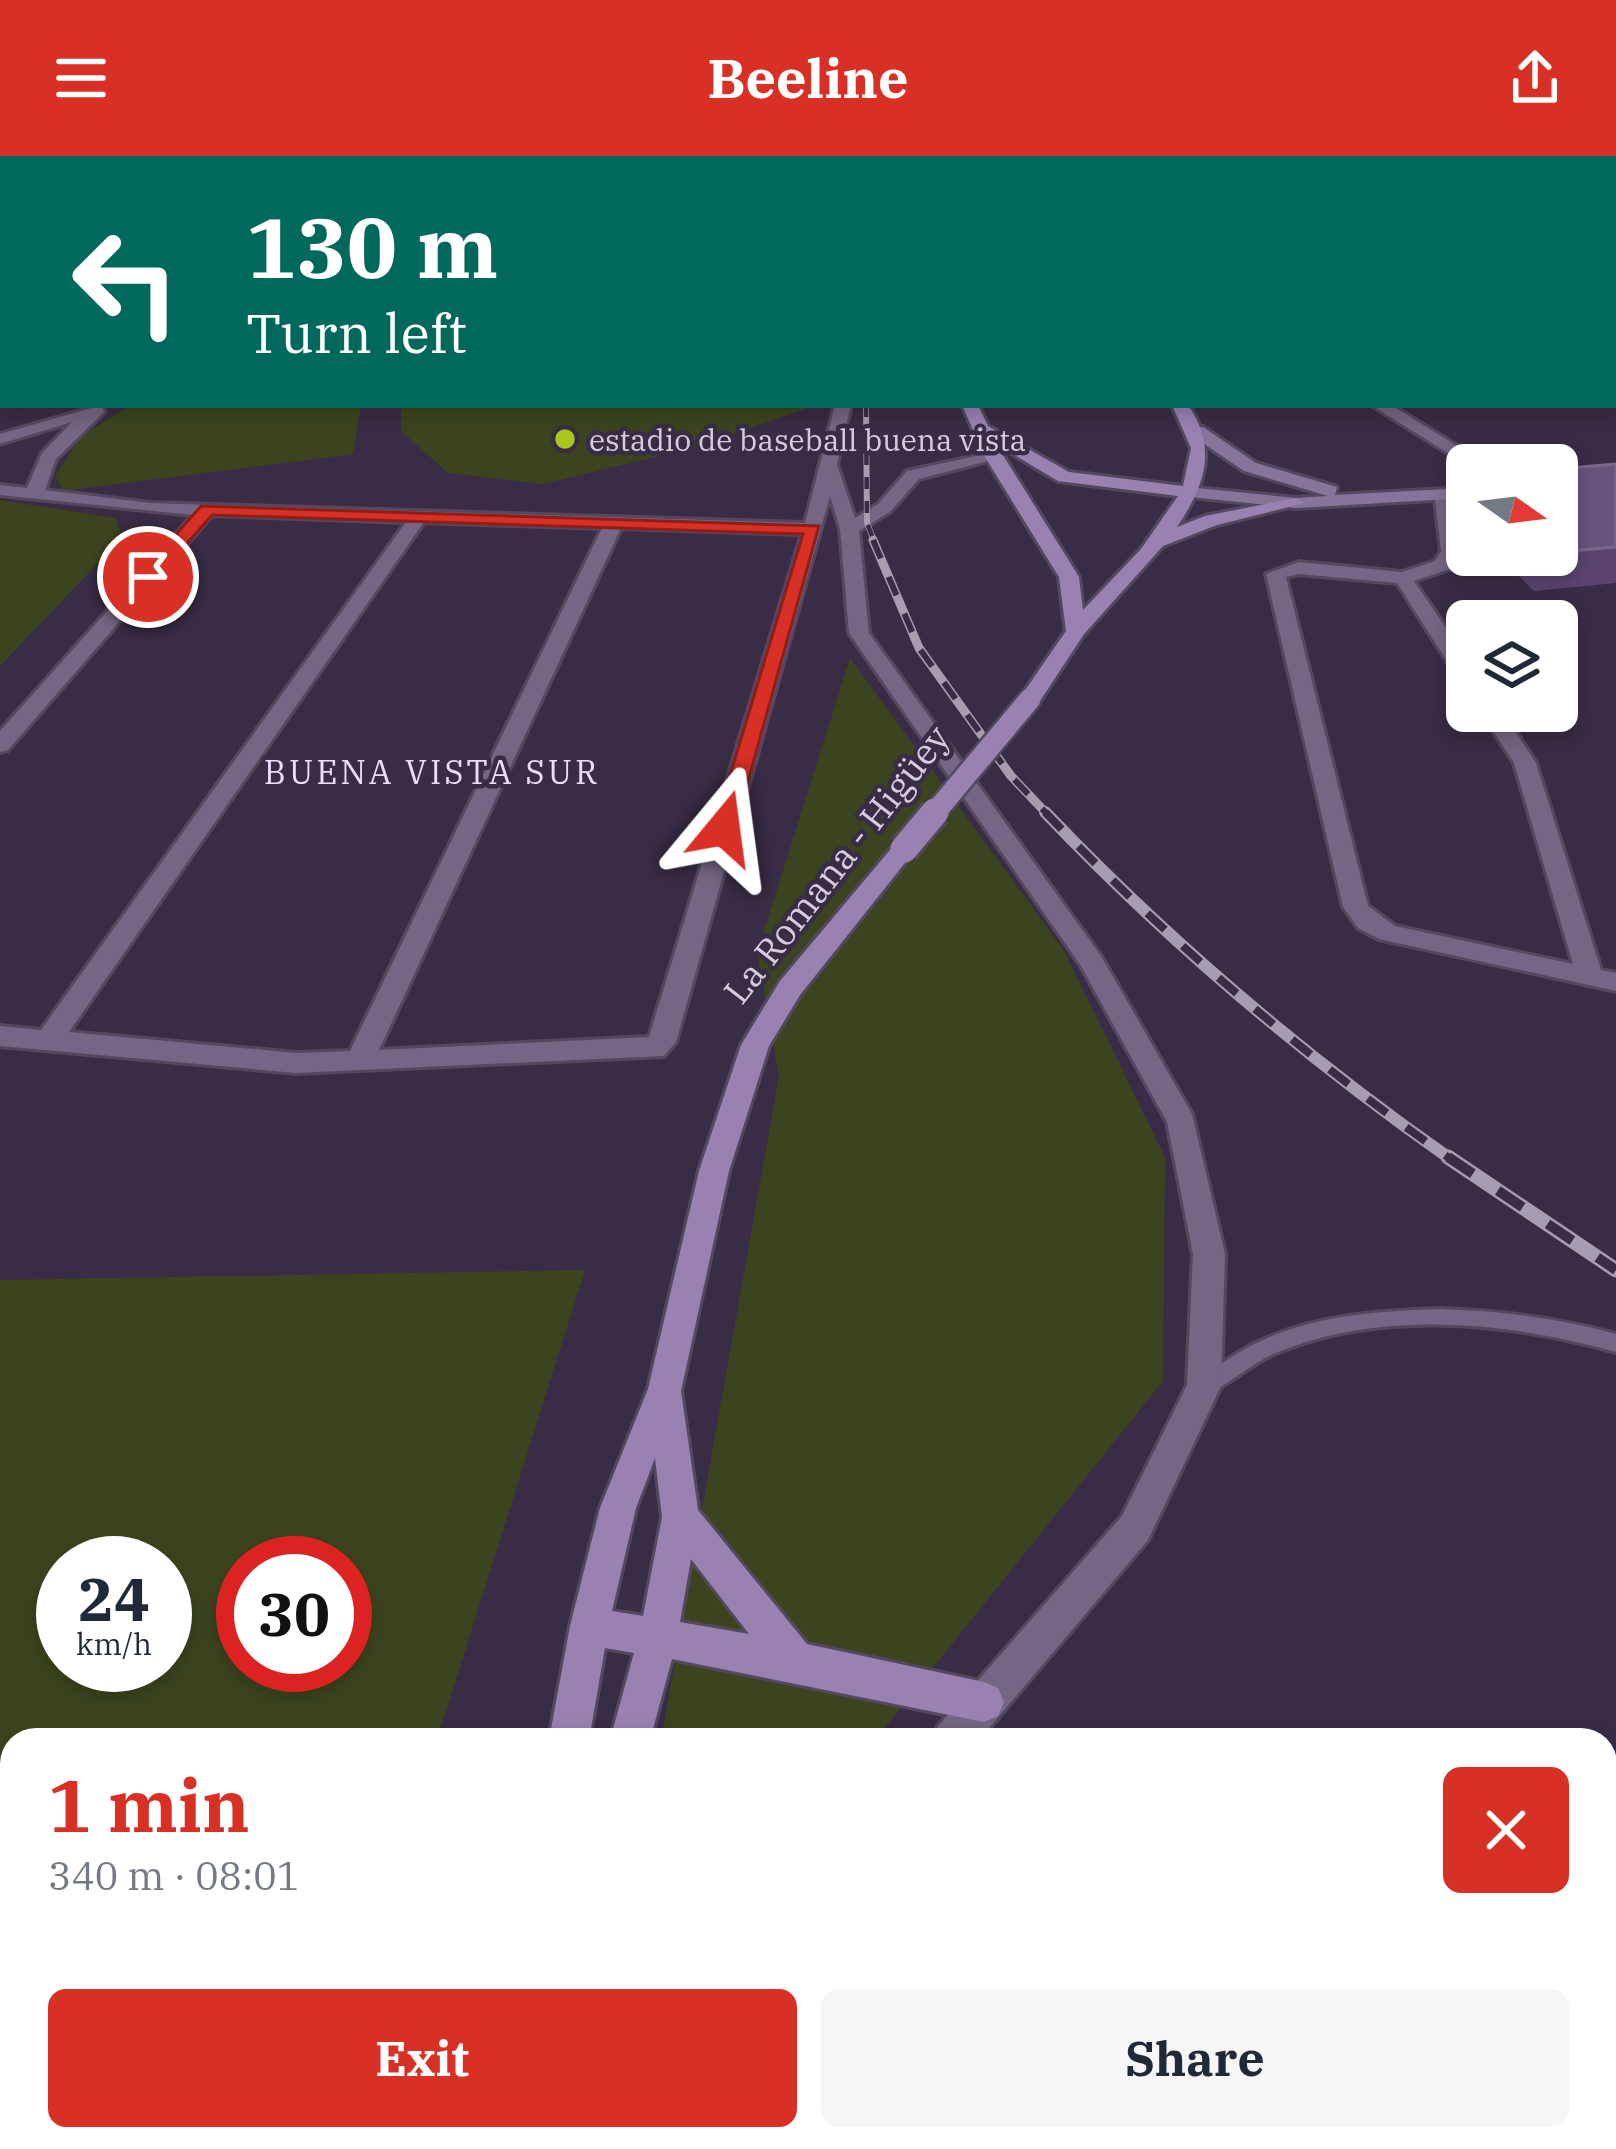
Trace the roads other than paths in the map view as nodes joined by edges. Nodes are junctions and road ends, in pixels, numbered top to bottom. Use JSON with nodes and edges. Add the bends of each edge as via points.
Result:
{"nodes":[{"id":1,"x":98,"y":408,"type":"edge"},
{"id":2,"x":100,"y":408,"type":"edge"},
{"id":3,"x":842,"y":408,"type":"edge"},
{"id":4,"x":972,"y":408,"type":"edge"},
{"id":5,"x":1182,"y":408,"type":"edge"},
{"id":6,"x":1383,"y":408,"type":"edge"},
{"id":7,"x":987,"y":431,"type":"junction"},
{"id":8,"x":1197,"y":431,"type":"junction"},
{"id":9,"x":0,"y":439,"type":"edge"},
{"id":10,"x":1446,"y":445,"type":"edge"},
{"id":11,"x":994,"y":457,"type":"junction"},
{"id":12,"x":830,"y":466,"type":"junction"},
{"id":13,"x":0,"y":490,"type":"edge"},
{"id":14,"x":1187,"y":492,"type":"junction"},
{"id":15,"x":35,"y":495,"type":"junction"},
{"id":16,"x":1440,"y":495,"type":"junction"},
{"id":17,"x":1446,"y":495,"type":"edge"},
{"id":18,"x":1409,"y":496,"type":"junction"},
{"id":19,"x":1297,"y":503,"type":"junction"},
{"id":20,"x":207,"y":510,"type":"junction"},
{"id":21,"x":418,"y":516,"type":"junction"},
{"id":22,"x":615,"y":521,"type":"junction"},
{"id":23,"x":813,"y":529,"type":"junction"},
{"id":24,"x":849,"y":529,"type":"junction"},
{"id":25,"x":1156,"y":542,"type":"junction"},
{"id":26,"x":1403,"y":578,"type":"junction"},
{"id":27,"x":1076,"y":631,"type":"junction"},
{"id":28,"x":1446,"y":643,"type":"edge"},
{"id":29,"x":1505,"y":732,"type":"edge"},
{"id":30,"x":0,"y":745,"type":"edge"},
{"id":31,"x":1590,"y":977,"type":"junction"},
{"id":32,"x":1616,"y":982,"type":"edge"},
{"id":33,"x":0,"y":1036,"type":"edge"},
{"id":34,"x":46,"y":1042,"type":"junction"},
{"id":35,"x":359,"y":1062,"type":"junction"},
{"id":36,"x":1616,"y":1343,"type":"edge"},
{"id":37,"x":1204,"y":1386,"type":"junction"},
{"id":38,"x":665,"y":1389,"type":"junction"},
{"id":39,"x":680,"y":1517,"type":"junction"},
{"id":40,"x":589,"y":1626,"type":"junction"},
{"id":41,"x":658,"y":1636,"type":"junction"},
{"id":42,"x":796,"y":1661,"type":"junction"},
{"id":43,"x":984,"y":1721,"type":"edge"},
{"id":44,"x":571,"y":1728,"type":"edge"},
{"id":45,"x":633,"y":1728,"type":"edge"}],
"edges":[{"from":1,"to":9,"type":"street"},
{"from":2,"to":15,"type":"street","via":[[50,451]]},
{"from":3,"to":12,"type":"street"},
{"from":4,"to":7,"type":"main road"},
{"from":5,"to":8,"type":"main road"},
{"from":6,"to":10,"type":"street"},
{"from":7,"to":11,"type":"main road"},
{"from":7,"to":14,"type":"main road","via":[[1064,477]]},
{"from":8,"to":14,"type":"main road","name":"La Romana - Higüey","via":[[1198,464]]},
{"from":8,"to":18,"type":"street","via":[[1250,467],[1286,479]]},
{"from":11,"to":24,"type":"street","via":[[913,475],[884,508]]},
{"from":11,"to":27,"type":"main road","via":[[1069,577]]},
{"from":12,"to":23,"type":"street"},
{"from":12,"to":24,"type":"street"},
{"from":13,"to":15,"type":"street"},
{"from":14,"to":19,"type":"street"},
{"from":14,"to":25,"type":"main road","name":"La Romana - Higüey"},
{"from":15,"to":20,"type":"street"},
{"from":16,"to":17,"type":"street"},
{"from":16,"to":18,"type":"street"},
{"from":16,"to":26,"type":"street","via":[[1450,551],[1443,565]]},
{"from":18,"to":19,"type":"street"},
{"from":19,"to":25,"type":"main road","via":[[1212,520]]},
{"from":20,"to":21,"type":"street"},
{"from":20,"to":30,"type":"street"},
{"from":21,"to":22,"type":"street"},
{"from":21,"to":34,"type":"street"},
{"from":22,"to":23,"type":"street"},
{"from":22,"to":35,"type":"street"},
{"from":23,"to":35,"type":"street","via":[[662,1042],[642,1053]]},
{"from":24,"to":37,"type":"street","via":[[859,634],[1092,962],[1182,1122],[1209,1254]]},
{"from":25,"to":27,"type":"main road","name":"La Romana - Higüey"},
{"from":26,"to":28,"type":"street"},
{"from":26,"to":31,"type":"street","via":[[1299,568],[1276,574],[1356,908],[1388,933]]},
{"from":27,"to":38,"type":"main road","name":"La Romana - Higüey","bridge":true,"via":[[1030,700],[790,988],[755,1045],[714,1171]]},
{"from":29,"to":31,"type":"street","via":[[1525,763]]},
{"from":31,"to":32,"type":"street"},
{"from":33,"to":34,"type":"street"},
{"from":34,"to":35,"type":"street"},
{"from":36,"to":37,"type":"lane","via":[[1578,1331],[1442,1317],[1360,1323],[1269,1346]]},
{"from":37,"to":43,"type":"street","via":[[1135,1528]]},
{"from":38,"to":39,"type":"main road","name":"La Romana - Higüey"},
{"from":38,"to":40,"type":"main road","name":"La Romana - Higüey","via":[[618,1508]]},
{"from":39,"to":41,"type":"main road","name":"La Romana - Higüey"},
{"from":39,"to":42,"type":"main road"},
{"from":40,"to":41,"type":"main road"},
{"from":40,"to":44,"type":"main road","name":"La Romana - Higüey"},
{"from":41,"to":42,"type":"main road"},
{"from":41,"to":45,"type":"main road","name":"La Romana - Higüey"},
{"from":42,"to":43,"type":"main road"}]}
